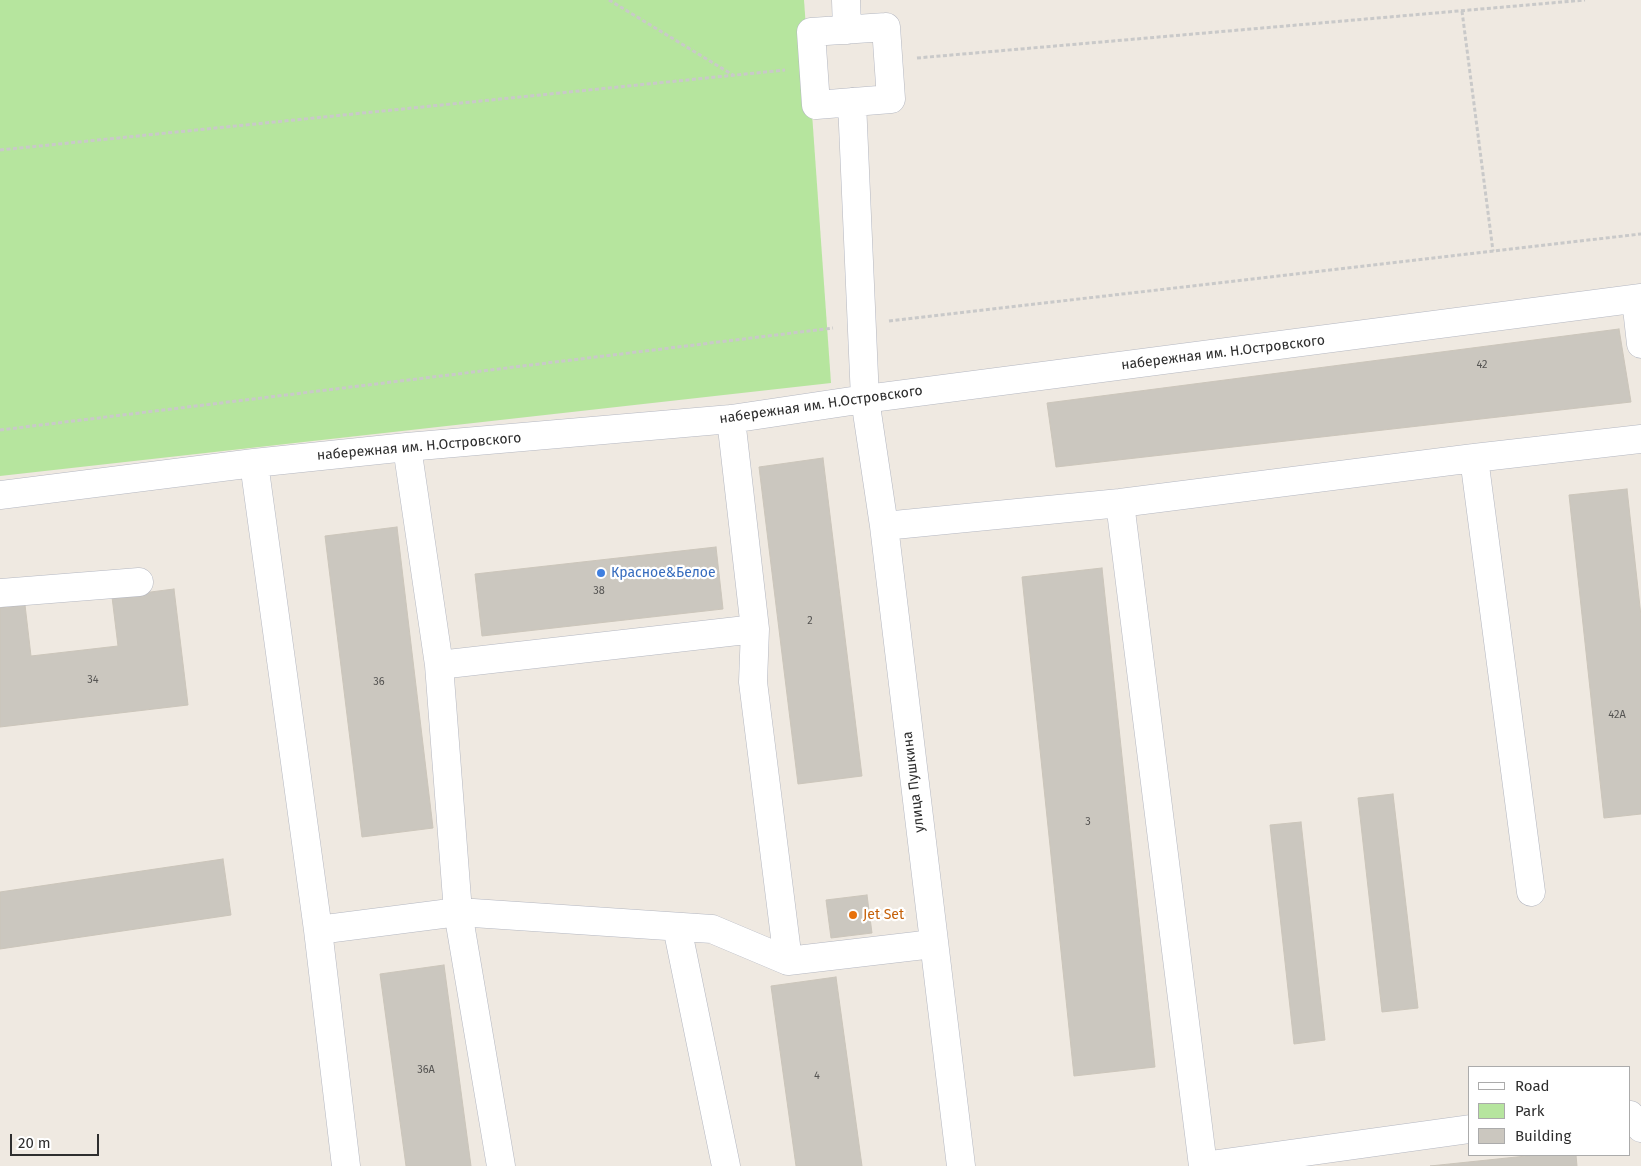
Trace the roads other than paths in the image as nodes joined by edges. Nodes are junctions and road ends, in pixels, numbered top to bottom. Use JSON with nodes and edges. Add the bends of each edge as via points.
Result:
{"nodes":[{"id":1,"x":846,"y":0,"type":"edge"},
{"id":2,"x":847,"y":30,"type":"junction"},
{"id":3,"x":852,"y":102,"type":"junction"},
{"id":4,"x":1639,"y":299,"type":"edge"},
{"id":5,"x":1641,"y":344,"type":"edge"},
{"id":6,"x":865,"y":399,"type":"junction"},
{"id":7,"x":731,"y":418,"type":"junction"},
{"id":8,"x":1641,"y":439,"type":"edge"},
{"id":9,"x":408,"y":447,"type":"junction"},
{"id":10,"x":1474,"y":458,"type":"junction"},
{"id":11,"x":254,"y":463,"type":"junction"},
{"id":12,"x":0,"y":495,"type":"edge"},
{"id":13,"x":1120,"y":502,"type":"junction"},
{"id":14,"x":884,"y":526,"type":"junction"},
{"id":15,"x":139,"y":582,"type":"dead end"},
{"id":16,"x":0,"y":593,"type":"edge"},
{"id":17,"x":755,"y":629,"type":"junction"},
{"id":18,"x":439,"y":666,"type":"junction"},
{"id":19,"x":1531,"y":892,"type":"dead end"},
{"id":20,"x":458,"y":912,"type":"junction"},
{"id":21,"x":677,"y":927,"type":"junction"},
{"id":22,"x":318,"y":930,"type":"junction"},
{"id":23,"x":933,"y":944,"type":"junction"},
{"id":24,"x":788,"y":960,"type":"junction"},
{"id":25,"x":1631,"y":1116,"type":"edge"},
{"id":26,"x":1641,"y":1128,"type":"edge"},
{"id":27,"x":1468,"y":1129,"type":"edge"},
{"id":28,"x":346,"y":1166,"type":"edge"},
{"id":29,"x":501,"y":1166,"type":"edge"},
{"id":30,"x":726,"y":1166,"type":"edge"},
{"id":31,"x":961,"y":1166,"type":"edge"},
{"id":32,"x":1203,"y":1166,"type":"edge"}],
"edges":[{"from":1,"to":2,"type":"street"},
{"from":2,"to":3,"type":"street","via":[[811,32],[813,67],[816,105]]},
{"from":2,"to":3,"type":"street","via":[[886,27],[892,99]]},
{"from":3,"to":6,"type":"street","name":"улица Пушкина"},
{"from":4,"to":5,"type":"street"},
{"from":4,"to":6,"type":"street","name":"набережная им. Н.Островского"},
{"from":6,"to":7,"type":"street","name":"набережная им. Н.Островского"},
{"from":6,"to":14,"type":"street","name":"улица Пушкина"},
{"from":7,"to":9,"type":"street","name":"набережная им. Н.Островского"},
{"from":7,"to":17,"type":"street"},
{"from":8,"to":10,"type":"street"},
{"from":9,"to":11,"type":"street","name":"набережная им. Н.Островского"},
{"from":9,"to":18,"type":"street"},
{"from":10,"to":13,"type":"street"},
{"from":10,"to":19,"type":"street"},
{"from":11,"to":12,"type":"street","name":"набережная им. Н.Островского"},
{"from":11,"to":22,"type":"street"},
{"from":13,"to":14,"type":"street"},
{"from":13,"to":32,"type":"street"},
{"from":14,"to":23,"type":"street","name":"улица Пушкина"},
{"from":15,"to":16,"type":"street"},
{"from":17,"to":18,"type":"street"},
{"from":17,"to":24,"type":"street","via":[[753,682]]},
{"from":18,"to":20,"type":"street"},
{"from":20,"to":21,"type":"street"},
{"from":20,"to":22,"type":"street"},
{"from":20,"to":29,"type":"street"},
{"from":21,"to":24,"type":"street","via":[[712,929]]},
{"from":21,"to":30,"type":"street"},
{"from":22,"to":28,"type":"street"},
{"from":23,"to":24,"type":"street"},
{"from":23,"to":31,"type":"street","name":"улица Пушкина"},
{"from":25,"to":26,"type":"street"},
{"from":27,"to":32,"type":"street"}]}
